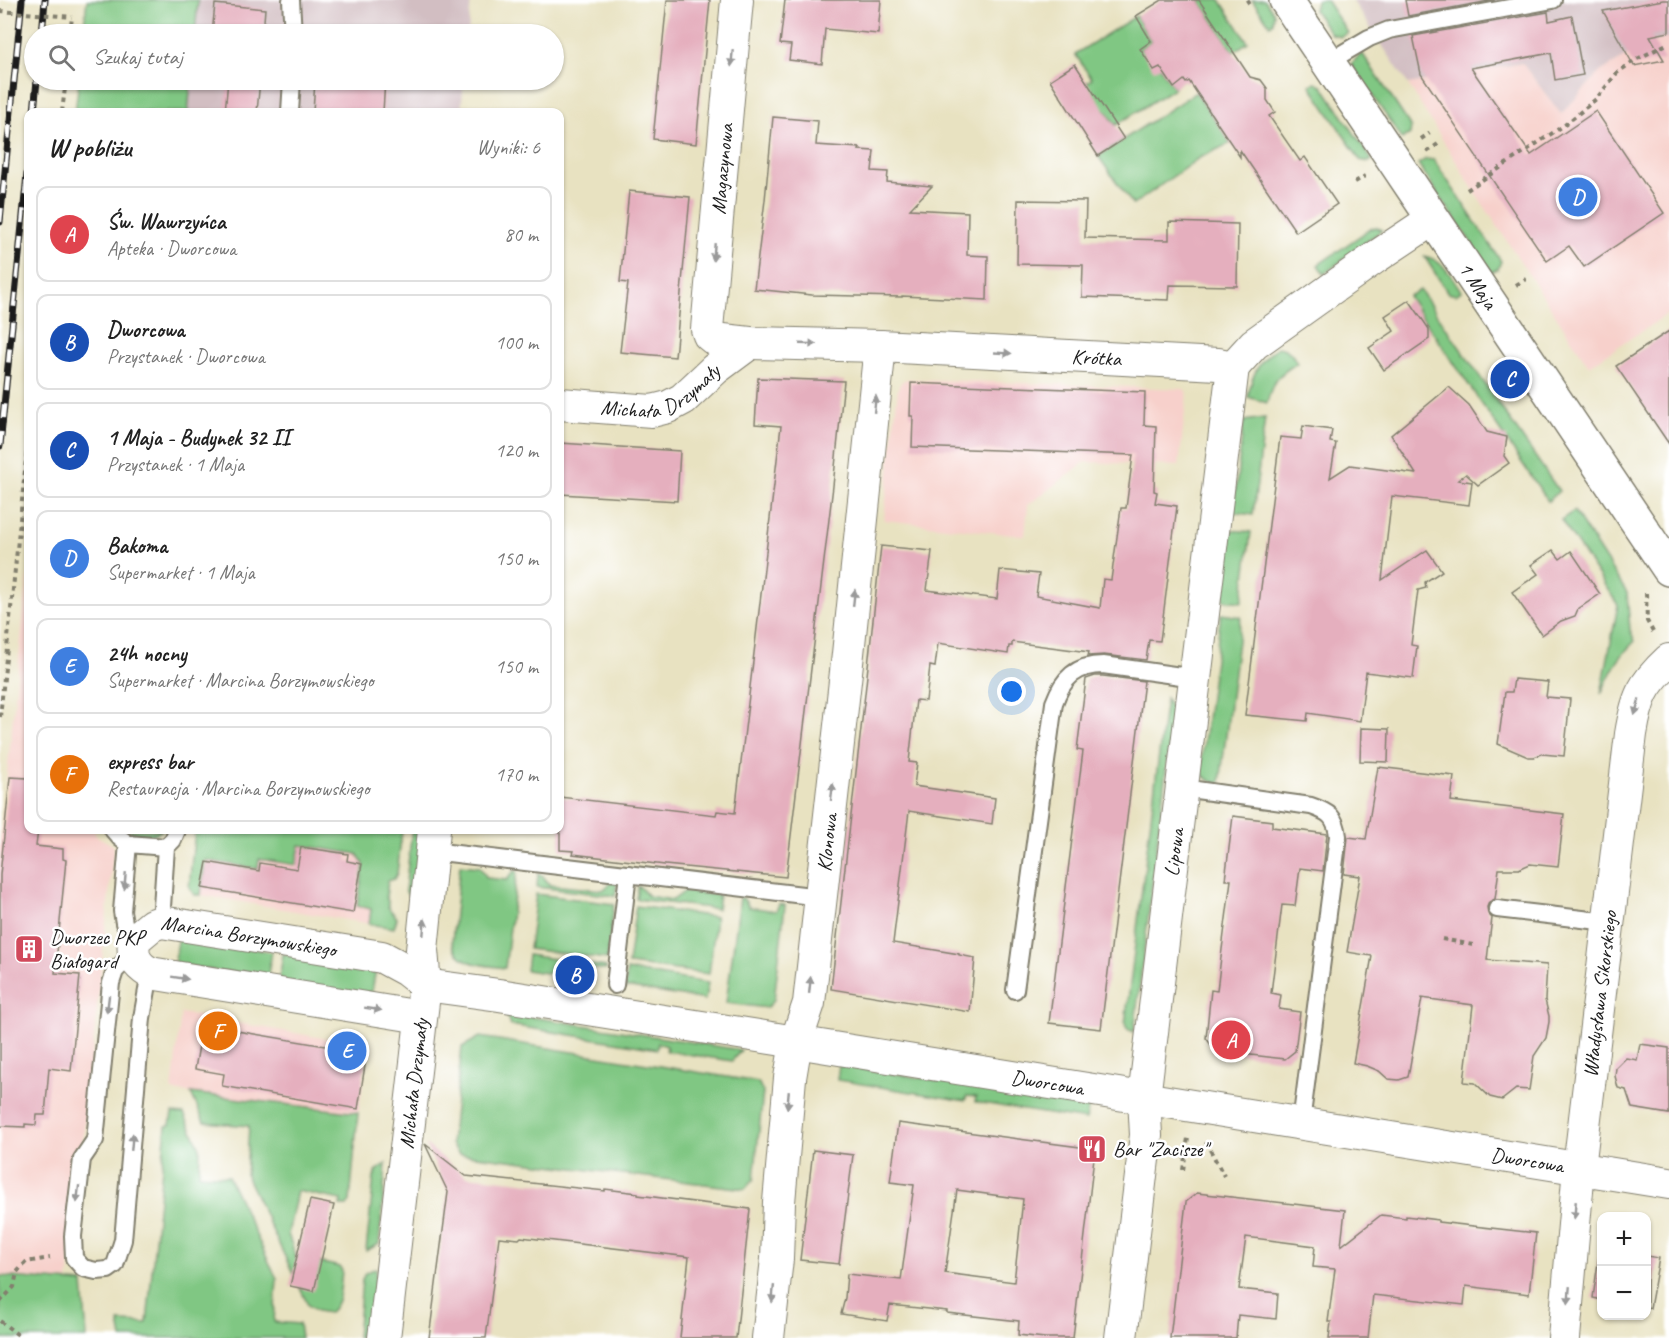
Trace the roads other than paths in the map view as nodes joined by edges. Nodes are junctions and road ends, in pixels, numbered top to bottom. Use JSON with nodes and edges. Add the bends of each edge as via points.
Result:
{"nodes":[{"id":1,"x":291,"y":0,"type":"edge"},
{"id":2,"x":737,"y":0,"type":"edge"},
{"id":3,"x":1286,"y":0,"type":"edge"},
{"id":4,"x":1553,"y":0,"type":"edge"},
{"id":5,"x":292,"y":24,"type":"edge"},
{"id":6,"x":1328,"y":62,"type":"junction"},
{"id":7,"x":291,"y":90,"type":"edge"},
{"id":8,"x":290,"y":108,"type":"edge"},
{"id":9,"x":1433,"y":219,"type":"junction"},
{"id":10,"x":710,"y":336,"type":"joint"},
{"id":11,"x":750,"y":343,"type":"junction"},
{"id":12,"x":880,"y":346,"type":"junction"},
{"id":13,"x":1233,"y":367,"type":"junction"},
{"id":14,"x":564,"y":405,"type":"edge"},
{"id":15,"x":1669,"y":569,"type":"edge"},
{"id":16,"x":1669,"y":660,"type":"edge"},
{"id":17,"x":1196,"y":678,"type":"junction"},
{"id":18,"x":1182,"y":788,"type":"junction"},
{"id":19,"x":116,"y":834,"type":"edge"},
{"id":20,"x":175,"y":834,"type":"edge"},
{"id":21,"x":433,"y":840,"type":"edge"},
{"id":22,"x":128,"y":844,"type":"junction"},
{"id":23,"x":166,"y":847,"type":"junction"},
{"id":24,"x":628,"y":874,"type":"junction"},
{"id":25,"x":820,"y":897,"type":"junction"},
{"id":26,"x":1497,"y":909,"type":"dead end"},
{"id":27,"x":161,"y":922,"type":"junction"},
{"id":28,"x":1608,"y":922,"type":"junction"},
{"id":29,"x":139,"y":955,"type":"junction"},
{"id":30,"x":425,"y":986,"type":"junction"},
{"id":31,"x":615,"y":986,"type":"dead end"},
{"id":32,"x":1015,"y":990,"type":"dead end"},
{"id":33,"x":421,"y":1017,"type":"junction"},
{"id":34,"x":796,"y":1042,"type":"junction"},
{"id":35,"x":1144,"y":1098,"type":"junction"},
{"id":36,"x":1301,"y":1123,"type":"junction"},
{"id":37,"x":1579,"y":1168,"type":"junction"},
{"id":38,"x":1669,"y":1183,"type":"edge"},
{"id":39,"x":384,"y":1338,"type":"edge"},
{"id":40,"x":768,"y":1338,"type":"edge"},
{"id":41,"x":1121,"y":1338,"type":"edge"},
{"id":42,"x":1564,"y":1338,"type":"edge"}],
"edges":[{"from":1,"to":5,"type":"lane"},
{"from":2,"to":10,"type":"street","name":"Magazynowa","one_way":true,"via":[[707,329]]},
{"from":3,"to":6,"type":"street","name":"1 Maja"},
{"from":4,"to":6,"type":"lane","via":[[1389,30]]},
{"from":6,"to":9,"type":"street","name":"1 Maja"},
{"from":7,"to":8,"type":"lane"},
{"from":9,"to":13,"type":"street","via":[[1254,344]]},
{"from":9,"to":15,"type":"street","name":"1 Maja"},
{"from":10,"to":11,"type":"street","name":"Krótka"},
{"from":11,"to":12,"type":"street","name":"Krótka","one_way":true},
{"from":11,"to":14,"type":"street","name":"Michała Drzymały","via":[[668,407],[652,411]]},
{"from":12,"to":13,"type":"street","name":"Krótka","one_way":true},
{"from":25,"to":12,"type":"street","name":"Klonowa","one_way":true},
{"from":13,"to":17,"type":"street","name":"Lipowa"},
{"from":16,"to":28,"type":"street","name":"Władysława Sikorskiego","one_way":true,"via":[[1644,687],[1633,718]]},
{"from":17,"to":18,"type":"street","name":"Lipowa"},
{"from":17,"to":32,"type":"lane","via":[[1092,665],[1076,672],[1062,685],[1054,703]]},
{"from":18,"to":35,"type":"street","name":"Lipowa"},
{"from":18,"to":36,"type":"lane","via":[[1311,806],[1323,810],[1337,825]]},
{"from":19,"to":22,"type":"lane"},
{"from":20,"to":23,"type":"lane"},
{"from":21,"to":24,"type":"lane"},
{"from":30,"to":21,"type":"street","name":"Michała Drzymały","one_way":true,"via":[[422,950]]},
{"from":22,"to":23,"type":"lane"},
{"from":22,"to":29,"type":"lane","one_way":true,"via":[[124,923]]},
{"from":23,"to":27,"type":"lane"},
{"from":24,"to":25,"type":"lane"},
{"from":24,"to":31,"type":"lane"},
{"from":34,"to":25,"type":"street","name":"Klonowa","one_way":true,"via":[[809,1003]]},
{"from":26,"to":28,"type":"lane"},
{"from":27,"to":29,"type":"street","name":"Marcina Borzymowskiego","via":[[152,925]]},
{"from":27,"to":30,"type":"street","name":"Marcina Borzymowskiego","via":[[382,957]]},
{"from":28,"to":37,"type":"street","name":"Władysława Sikorskiego"},
{"from":29,"to":29,"type":"lane","one_way":true,"via":[[115,971],[111,983],[95,1140],[81,1159],[74,1258],[83,1268],[96,1271],[115,1265],[123,1240],[142,1018]]},
{"from":29,"to":33,"type":"street","one_way":true},
{"from":30,"to":33,"type":"street","name":"Michała Drzymały"},
{"from":30,"to":34,"type":"street","name":"Dworcowa"},
{"from":33,"to":39,"type":"street","name":"Michała Drzymały"},
{"from":34,"to":35,"type":"street","name":"Dworcowa"},
{"from":34,"to":40,"type":"street","name":"Klonowa","one_way":true},
{"from":35,"to":36,"type":"street","name":"Dworcowa"},
{"from":35,"to":41,"type":"street","name":"Lipowa","via":[[1146,1135]]},
{"from":36,"to":37,"type":"street","name":"Dworcowa"},
{"from":37,"to":38,"type":"street","name":"Dworcowa"},
{"from":37,"to":42,"type":"street","name":"Władysława Sikorskiego","one_way":true}]}
